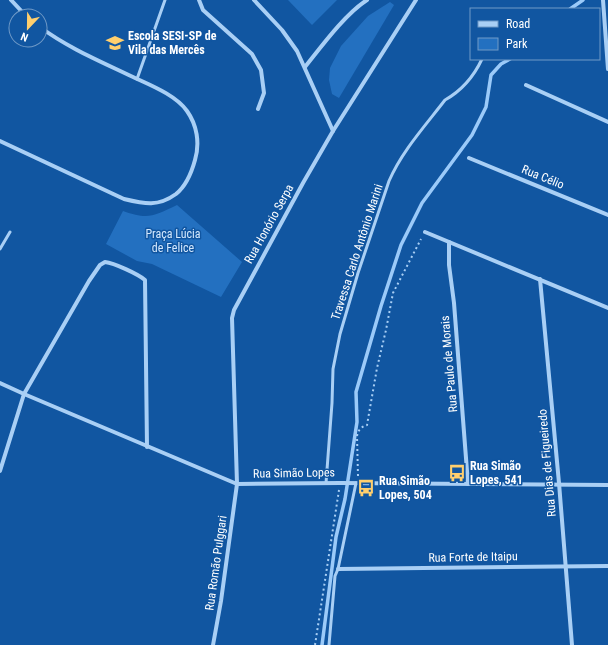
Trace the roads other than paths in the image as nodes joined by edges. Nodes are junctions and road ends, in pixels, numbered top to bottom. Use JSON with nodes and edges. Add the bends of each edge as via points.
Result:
{"nodes":[{"id":1,"x":11,"y":0,"type":"edge"},
{"id":2,"x":165,"y":0,"type":"edge"},
{"id":3,"x":199,"y":0,"type":"edge"},
{"id":4,"x":254,"y":0,"type":"edge"},
{"id":5,"x":367,"y":0,"type":"edge"},
{"id":6,"x":416,"y":0,"type":"edge"},
{"id":7,"x":603,"y":2,"type":"edge"},
{"id":8,"x":18,"y":8,"type":"edge"},
{"id":9,"x":48,"y":32,"type":"edge"},
{"id":10,"x":482,"y":60,"type":"edge"},
{"id":11,"x":305,"y":67,"type":"junction"},
{"id":12,"x":608,"y":69,"type":"edge"},
{"id":13,"x":137,"y":79,"type":"junction"},
{"id":14,"x":526,"y":85,"type":"dead end"},
{"id":15,"x":258,"y":109,"type":"dead end"},
{"id":16,"x":608,"y":122,"type":"edge"},
{"id":17,"x":333,"y":131,"type":"junction"},
{"id":18,"x":0,"y":141,"type":"edge"},
{"id":19,"x":469,"y":158,"type":"dead end"},
{"id":20,"x":608,"y":215,"type":"edge"},
{"id":21,"x":10,"y":232,"type":"dead end"},
{"id":22,"x":425,"y":232,"type":"road end"},
{"id":23,"x":449,"y":242,"type":"junction"},
{"id":24,"x":0,"y":249,"type":"edge"},
{"id":25,"x":540,"y":279,"type":"junction"},
{"id":26,"x":608,"y":308,"type":"edge"},
{"id":27,"x":0,"y":383,"type":"edge"},
{"id":28,"x":24,"y":394,"type":"junction"},
{"id":29,"x":147,"y":446,"type":"junction"},
{"id":30,"x":0,"y":471,"type":"edge"},
{"id":31,"x":326,"y":483,"type":"junction"},
{"id":32,"x":357,"y":483,"type":"junction"},
{"id":33,"x":559,"y":483,"type":"junction"},
{"id":34,"x":238,"y":484,"type":"junction"},
{"id":35,"x":468,"y":484,"type":"junction"},
{"id":36,"x":608,"y":485,"type":"edge"},
{"id":37,"x":608,"y":566,"type":"edge"},
{"id":38,"x":566,"y":567,"type":"junction"},
{"id":39,"x":338,"y":569,"type":"junction"},
{"id":40,"x":213,"y":645,"type":"edge"},
{"id":41,"x":329,"y":645,"type":"edge"},
{"id":42,"x":572,"y":645,"type":"edge"}],
"edges":[{"from":1,"to":8,"type":"street"},
{"from":2,"to":13,"type":"lane"},
{"from":3,"to":15,"type":"street","via":[[203,10],[252,54],[261,70],[264,93]]},
{"from":4,"to":11,"type":"street","via":[[282,30]]},
{"from":5,"to":11,"type":"street","via":[[359,5],[325,41]]},
{"from":6,"to":17,"type":"street","name":"Rua Honório Serpa"},
{"from":7,"to":12,"type":"street"},
{"from":9,"to":13,"type":"street","via":[[74,48]]},
{"from":10,"to":31,"type":"lane","name":"Travessa Carlo Antônio Marini","via":[[475,73],[445,100],[412,142],[389,181],[340,334],[333,369]]},
{"from":11,"to":17,"type":"street"},
{"from":13,"to":18,"type":"street","via":[[167,94],[186,110],[195,126],[197,145],[193,168],[178,192],[165,201],[145,204],[124,200]]},
{"from":14,"to":16,"type":"street"},
{"from":17,"to":34,"type":"street","name":"Rua Honório Serpa","via":[[234,310],[232,318]]},
{"from":19,"to":20,"type":"street","name":"Rua Célio"},
{"from":21,"to":24,"type":"lane"},
{"from":22,"to":23,"type":"street"},
{"from":23,"to":25,"type":"street"},
{"from":23,"to":35,"type":"street","name":"Rua Paulo de Morais"},
{"from":25,"to":26,"type":"street"},
{"from":25,"to":33,"type":"street","name":"Rua Dias de Figueiredo"},
{"from":27,"to":28,"type":"street","name":"Rua Simão Lopes"},
{"from":28,"to":29,"type":"street","name":"Rua Simão Lopes"},
{"from":28,"to":29,"type":"street","via":[[97,269],[105,262],[114,264],[145,281]]},
{"from":28,"to":30,"type":"street"},
{"from":29,"to":34,"type":"street","name":"Rua Simão Lopes"},
{"from":31,"to":32,"type":"street","name":"Rua Simão Lopes"},
{"from":31,"to":34,"type":"street","name":"Rua Simão Lopes"},
{"from":32,"to":35,"type":"street","name":"Rua Simão Lopes"},
{"from":32,"to":39,"type":"lane"},
{"from":33,"to":35,"type":"street","name":"Rua Simão Lopes"},
{"from":33,"to":36,"type":"street","name":"Rua Simão Lopes"},
{"from":33,"to":38,"type":"street","name":"Rua Dias de Figueiredo"},
{"from":34,"to":40,"type":"street","name":"Rua Romão Pulggari"},
{"from":37,"to":38,"type":"street","name":"Rua Forte de Itaipu"},
{"from":38,"to":39,"type":"street","name":"Rua Forte de Itaipu"},
{"from":38,"to":42,"type":"street","name":"Rua Dias de Figueiredo"},
{"from":39,"to":41,"type":"lane","via":[[334,584]]}]}
